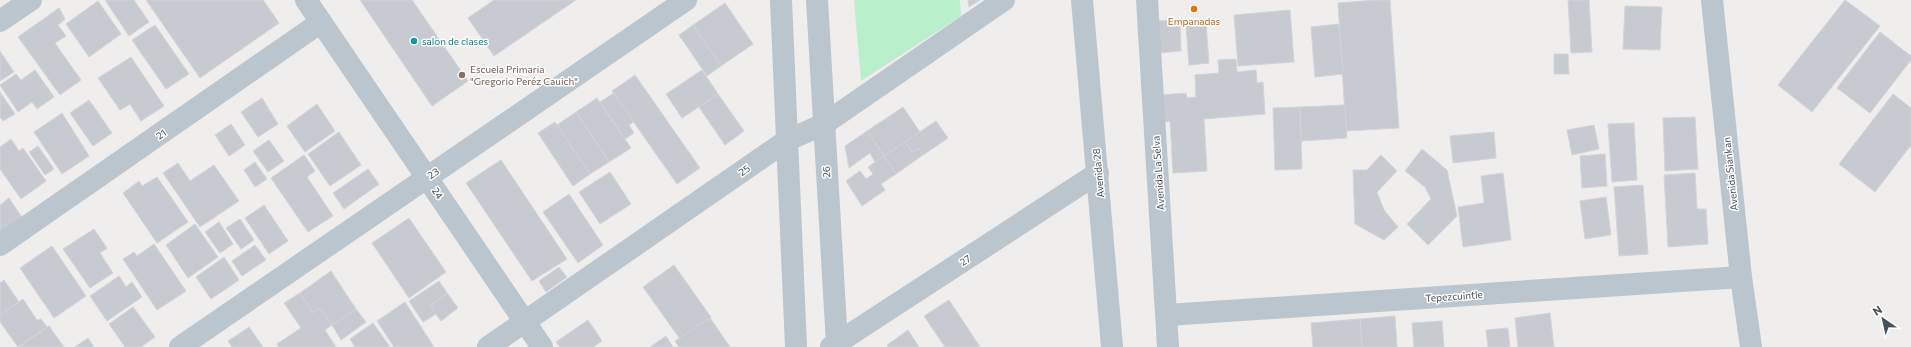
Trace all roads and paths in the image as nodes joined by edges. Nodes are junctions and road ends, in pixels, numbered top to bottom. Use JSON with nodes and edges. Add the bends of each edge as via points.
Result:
{"nodes":[{"id":1,"x":30,"y":0,"type":"edge"},
{"id":2,"x":306,"y":0,"type":"edge"},
{"id":3,"x":686,"y":0,"type":"edge"},
{"id":4,"x":781,"y":0,"type":"edge"},
{"id":5,"x":817,"y":0,"type":"edge"},
{"id":6,"x":1004,"y":0,"type":"edge"},
{"id":7,"x":1082,"y":0,"type":"edge"},
{"id":8,"x":1147,"y":0,"type":"edge"},
{"id":9,"x":1712,"y":0,"type":"edge"},
{"id":10,"x":0,"y":21,"type":"edge"},
{"id":11,"x":321,"y":22,"type":"junction"},
{"id":12,"x":824,"y":124,"type":"junction"},
{"id":13,"x":786,"y":141,"type":"junction"},
{"id":14,"x":1098,"y":173,"type":"junction"},
{"id":15,"x":427,"y":178,"type":"junction"},
{"id":16,"x":0,"y":245,"type":"edge"},
{"id":17,"x":1741,"y":277,"type":"junction"},
{"id":18,"x":1167,"y":315,"type":"junction"},
{"id":19,"x":525,"y":322,"type":"junction"},
{"id":20,"x":834,"y":345,"type":"edge"},
{"id":21,"x":180,"y":347,"type":"edge"},
{"id":22,"x":488,"y":347,"type":"edge"},
{"id":23,"x":542,"y":347,"type":"edge"},
{"id":24,"x":796,"y":347,"type":"edge"},
{"id":25,"x":1112,"y":347,"type":"edge"},
{"id":26,"x":1168,"y":347,"type":"edge"},
{"id":27,"x":1751,"y":347,"type":"edge"}],
"edges":[{"from":1,"to":10,"type":"street"},
{"from":2,"to":11,"type":"street","name":"24"},
{"from":3,"to":15,"type":"street","name":"23"},
{"from":4,"to":13,"type":"street"},
{"from":5,"to":12,"type":"street","name":"26"},
{"from":6,"to":12,"type":"street","name":"25"},
{"from":7,"to":14,"type":"street","name":"Avenida 28"},
{"from":8,"to":18,"type":"street","name":"Avenida La Selva"},
{"from":9,"to":17,"type":"street","name":"Avenida Siankan"},
{"from":11,"to":15,"type":"street","name":"24"},
{"from":11,"to":16,"type":"street","name":"21"},
{"from":12,"to":13,"type":"street","name":"25"},
{"from":12,"to":20,"type":"street","name":"26"},
{"from":13,"to":19,"type":"street","name":"25"},
{"from":13,"to":24,"type":"street"},
{"from":14,"to":20,"type":"street","name":"27"},
{"from":14,"to":25,"type":"street","name":"Avenida 28"},
{"from":15,"to":19,"type":"street","name":"24"},
{"from":15,"to":21,"type":"street","name":"23"},
{"from":17,"to":18,"type":"street","name":"Tepezcuintle"},
{"from":17,"to":27,"type":"street","name":"Avenida Siankan"},
{"from":18,"to":26,"type":"street","name":"Avenida La Selva"},
{"from":19,"to":22,"type":"street","name":"25"},
{"from":19,"to":23,"type":"street","name":"24"}]}
